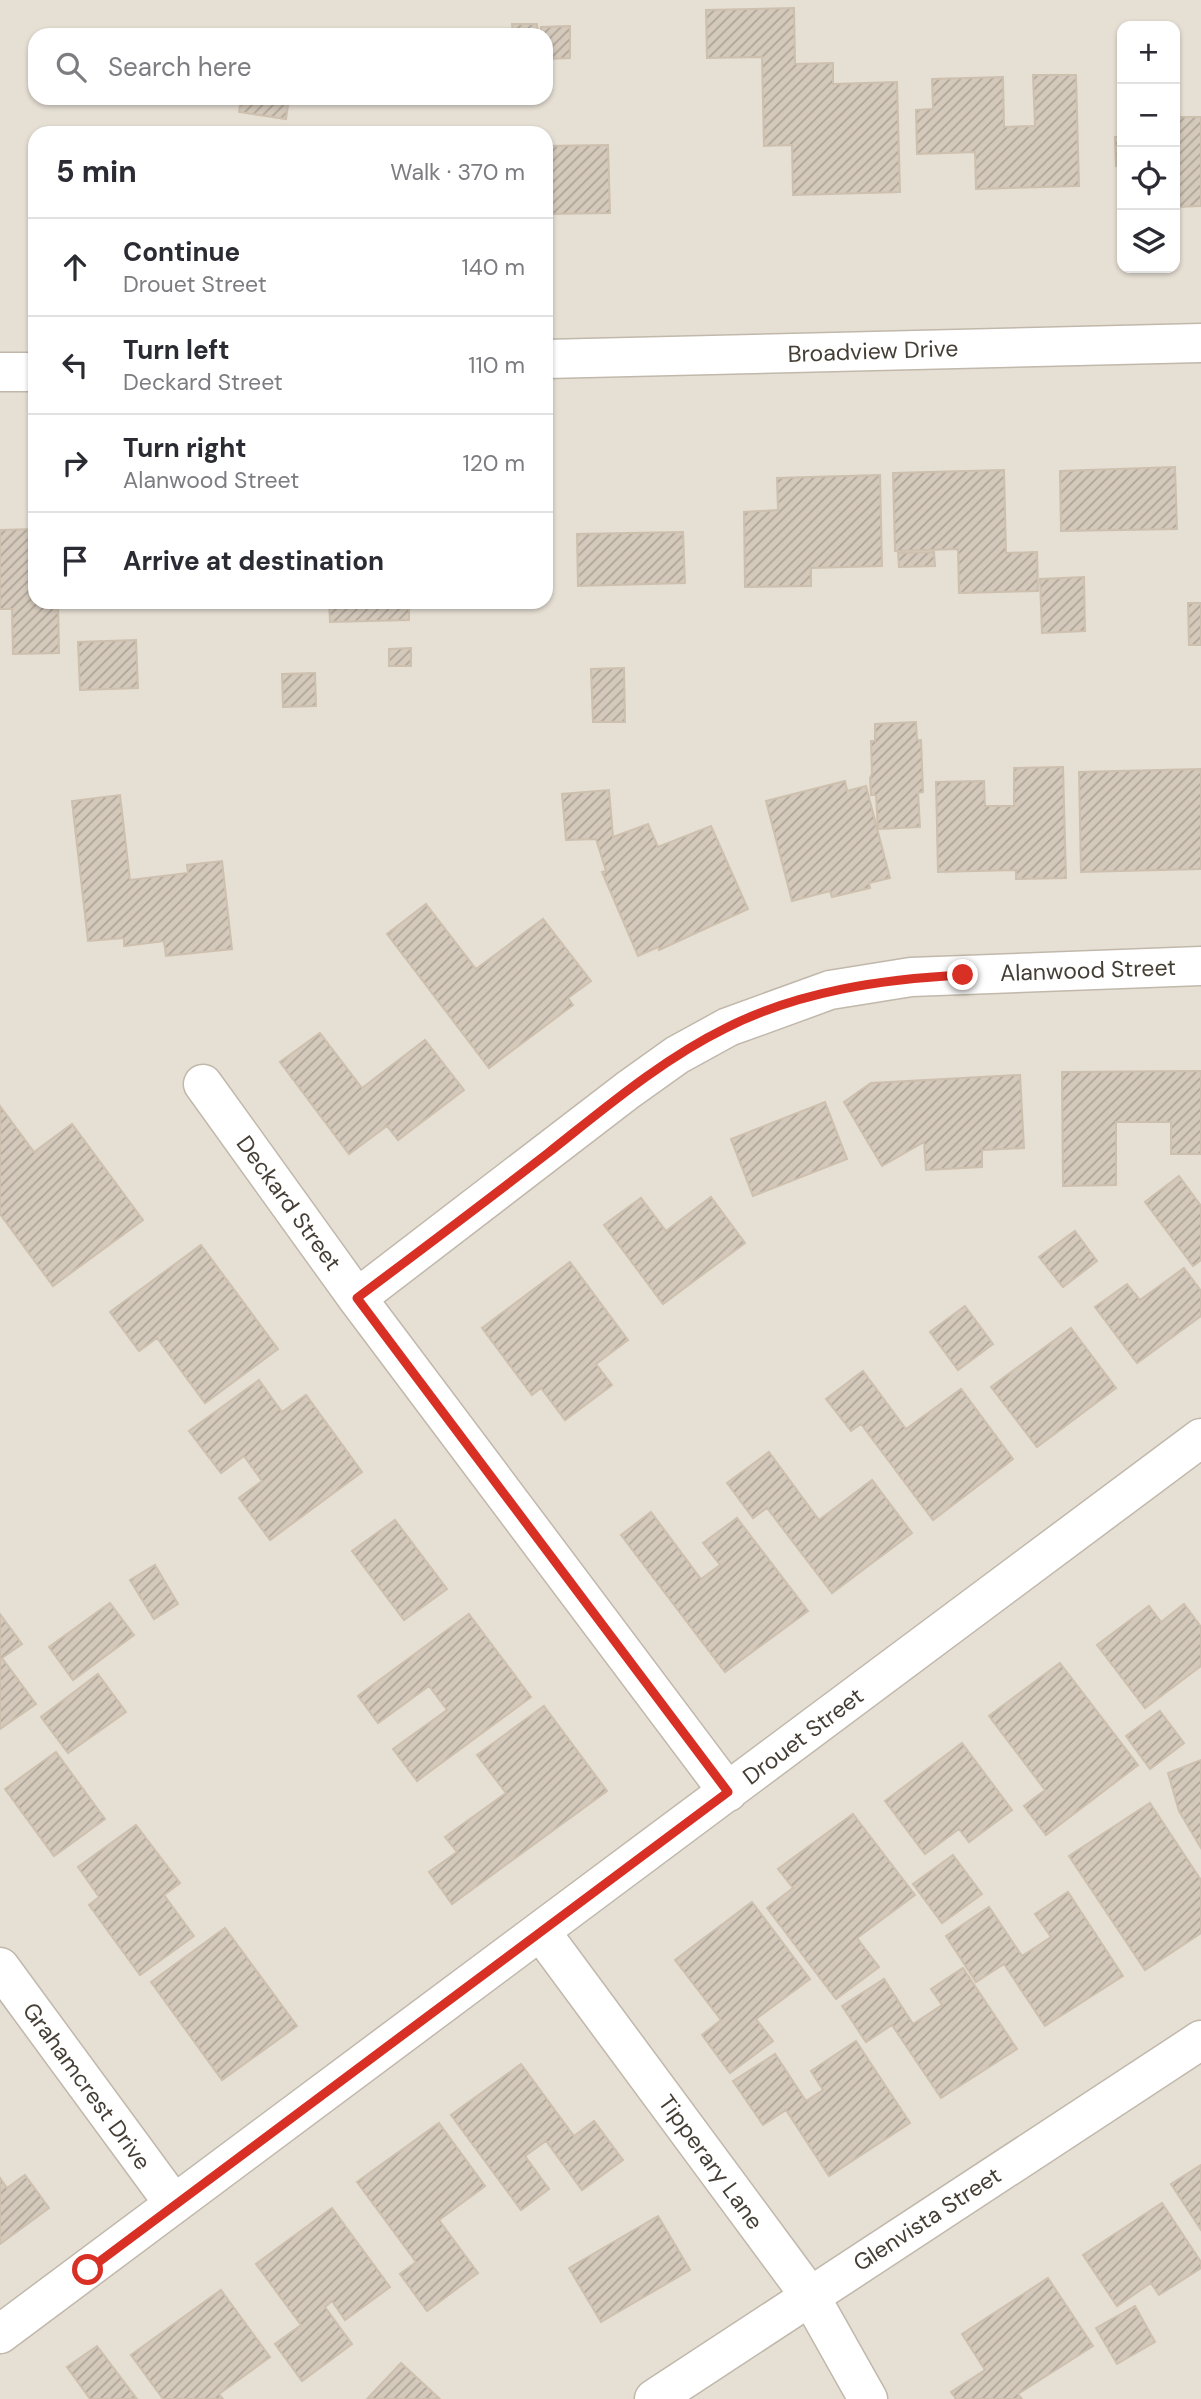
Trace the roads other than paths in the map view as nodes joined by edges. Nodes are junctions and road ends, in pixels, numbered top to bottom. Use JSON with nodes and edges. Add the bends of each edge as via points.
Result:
{"nodes":[{"id":1,"x":1201,"y":344,"type":"edge"},
{"id":2,"x":553,"y":359,"type":"edge"},
{"id":3,"x":0,"y":372,"type":"edge"},
{"id":4,"x":28,"y":372,"type":"edge"},
{"id":5,"x":1201,"y":966,"type":"edge"},
{"id":6,"x":203,"y":1084,"type":"dead end"},
{"id":7,"x":357,"y":1298,"type":"junction"},
{"id":8,"x":1201,"y":1438,"type":"edge"},
{"id":9,"x":728,"y":1792,"type":"junction"},
{"id":10,"x":541,"y":1932,"type":"junction"},
{"id":11,"x":0,"y":1967,"type":"edge"},
{"id":12,"x":1201,"y":2040,"type":"edge"},
{"id":13,"x":174,"y":2204,"type":"junction"},
{"id":14,"x":810,"y":2296,"type":"junction"},
{"id":15,"x":0,"y":2334,"type":"edge"},
{"id":16,"x":654,"y":2399,"type":"edge"},
{"id":17,"x":868,"y":2399,"type":"edge"}],
"edges":[{"from":1,"to":2,"type":"street","name":"Broadview Drive"},
{"from":3,"to":4,"type":"street"},
{"from":5,"to":7,"type":"street","name":"Alanwood Street","via":[[911,977],[830,990],[728,1027],[628,1090]]},
{"from":6,"to":7,"type":"street","name":"Deckard Street"},
{"from":7,"to":9,"type":"street","name":"Deckard Street"},
{"from":8,"to":9,"type":"street","name":"Drouet Street"},
{"from":9,"to":10,"type":"street","name":"Drouet Street"},
{"from":10,"to":13,"type":"street","name":"Drouet Street"},
{"from":10,"to":14,"type":"street","name":"Tipperary Lane"},
{"from":11,"to":13,"type":"street","name":"Grahamcrest Drive"},
{"from":12,"to":14,"type":"street","name":"Glenvista Street"},
{"from":13,"to":15,"type":"street","name":"Drouet Street"},
{"from":14,"to":16,"type":"street","name":"Glenvista Street"},
{"from":14,"to":17,"type":"street","name":"Tipperary Lane"}]}
